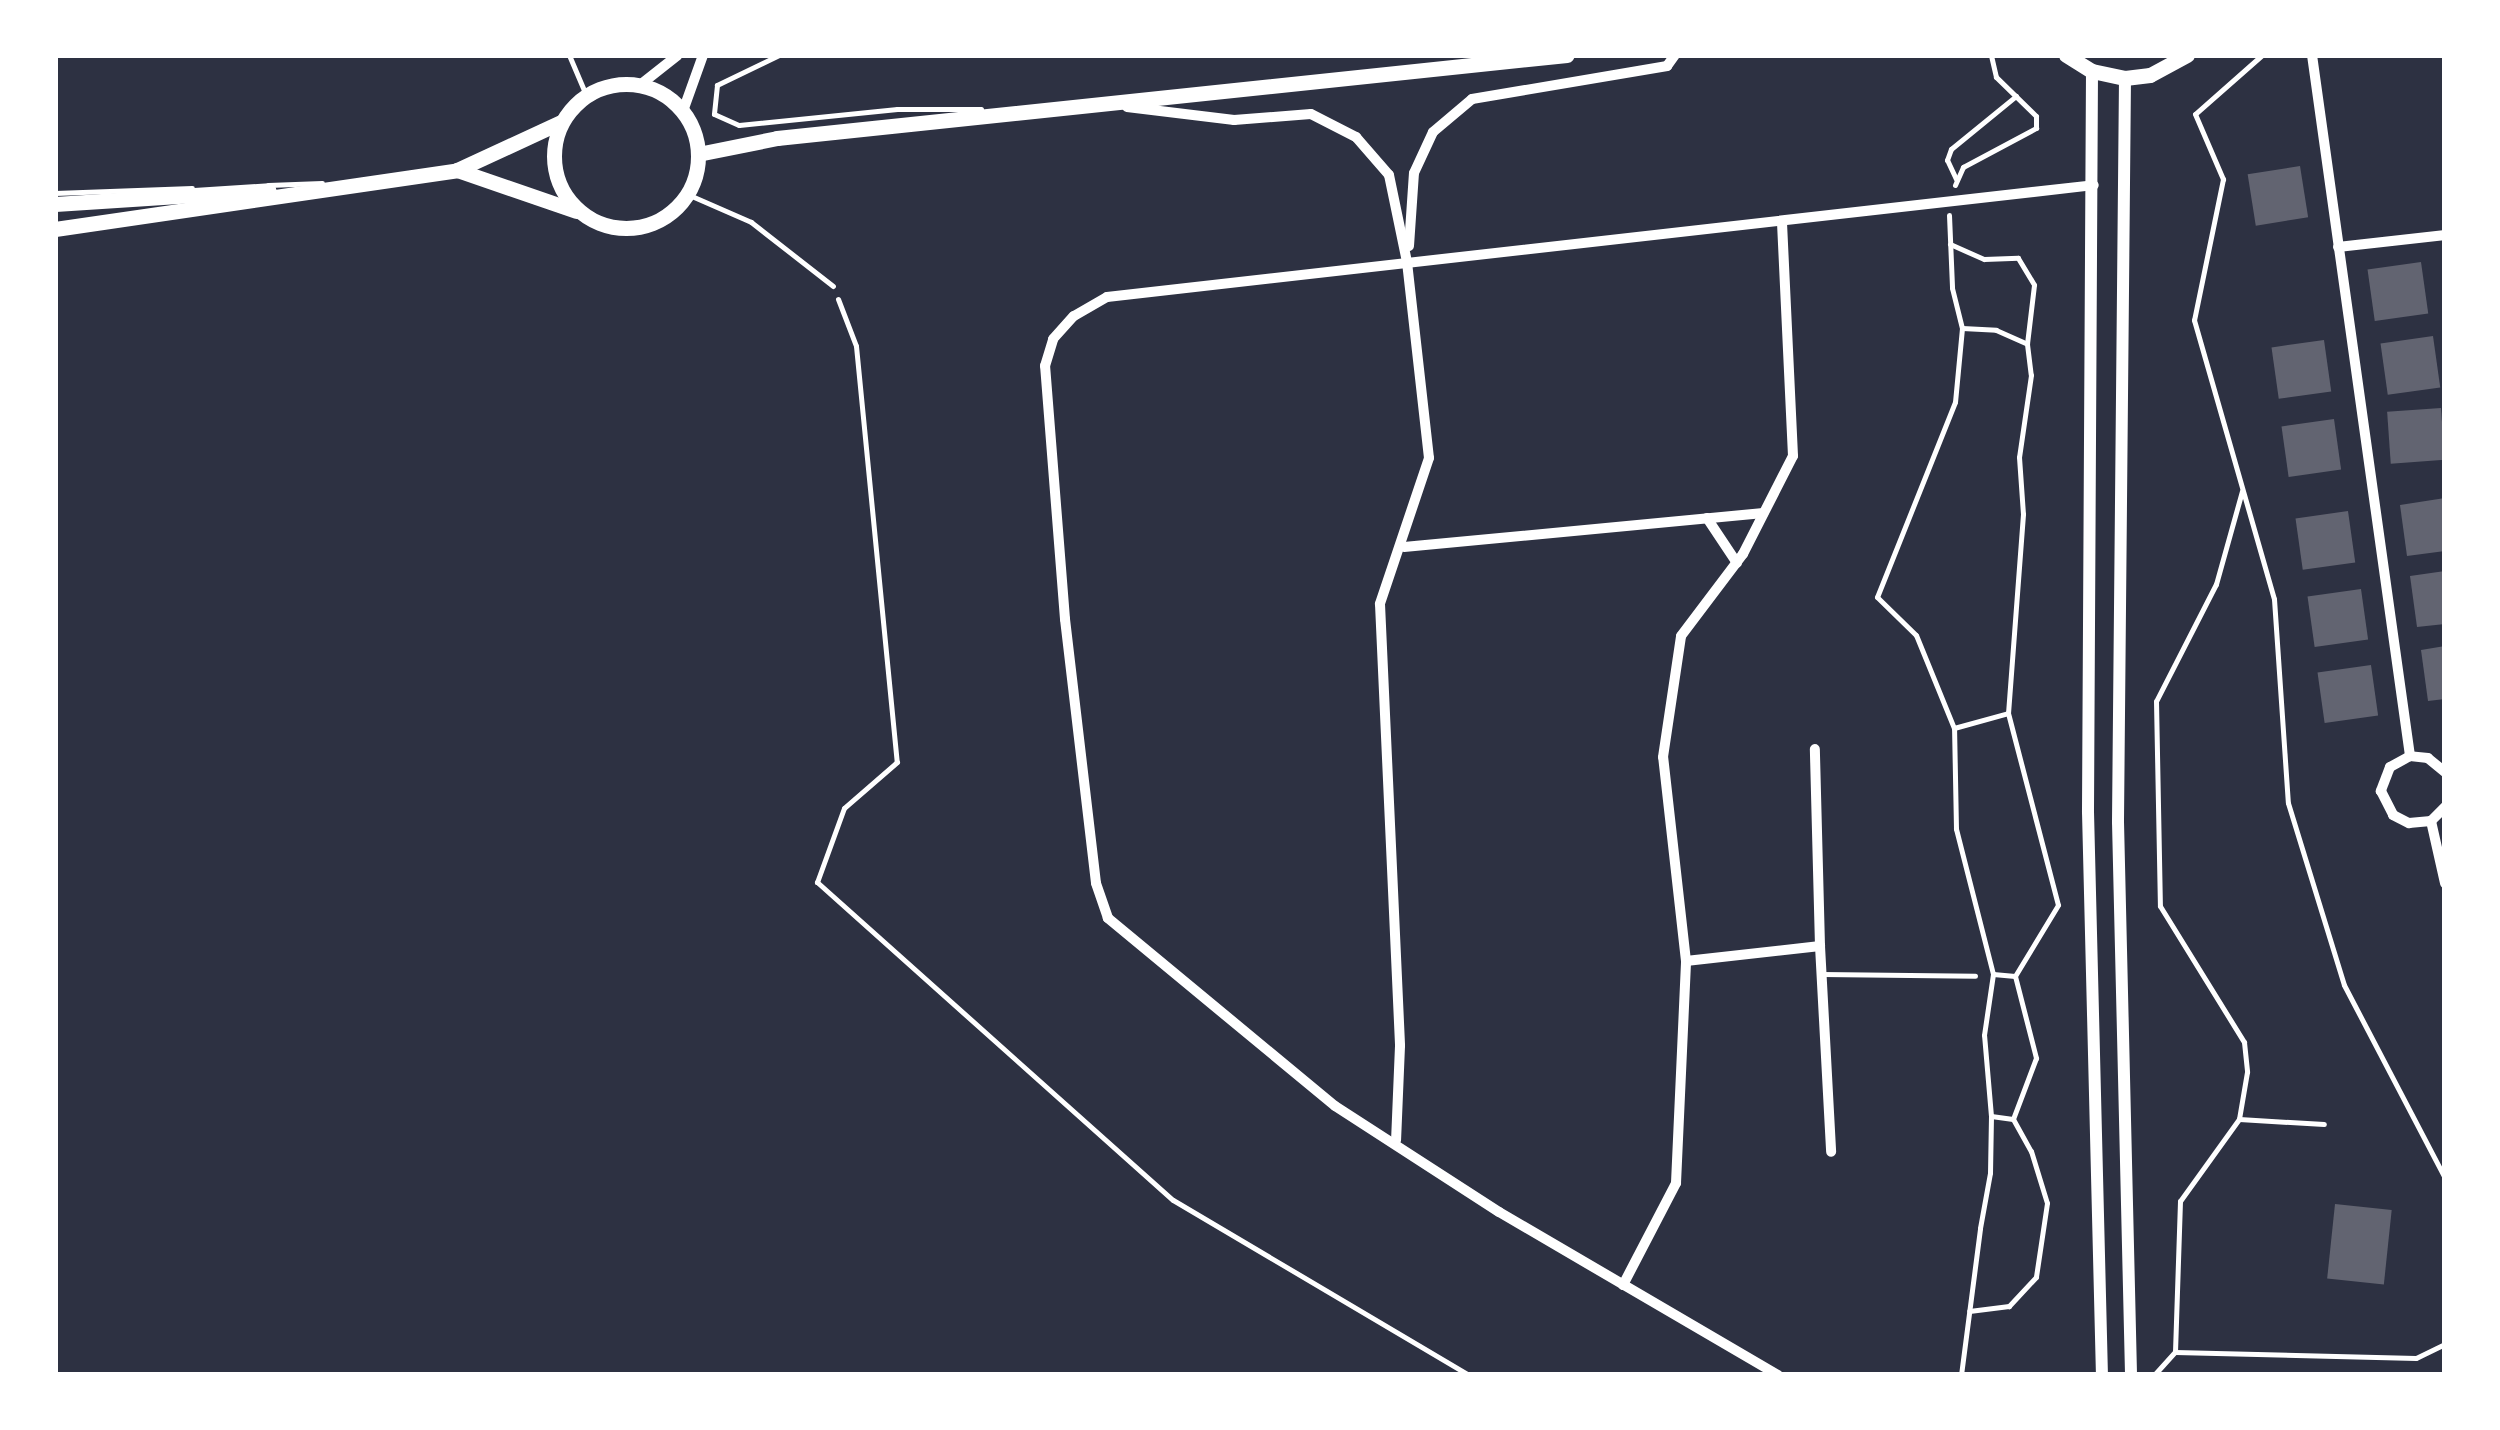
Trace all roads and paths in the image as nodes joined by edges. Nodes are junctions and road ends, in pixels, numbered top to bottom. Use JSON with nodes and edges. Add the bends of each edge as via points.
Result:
{"nodes":[{"id":1,"x":569,"y":55,"type":"edge"},
{"id":2,"x":678,"y":55,"type":"edge"},
{"id":3,"x":703,"y":55,"type":"edge"},
{"id":4,"x":779,"y":55,"type":"edge"},
{"id":5,"x":1567,"y":55,"type":"edge"},
{"id":6,"x":1675,"y":55,"type":"edge"},
{"id":7,"x":1990,"y":55,"type":"edge"},
{"id":8,"x":2066,"y":55,"type":"edge"},
{"id":9,"x":2187,"y":55,"type":"edge"},
{"id":10,"x":2262,"y":55,"type":"edge"},
{"id":11,"x":2312,"y":55,"type":"edge"},
{"id":12,"x":2092,"y":71,"type":"junction"},
{"id":13,"x":2124,"y":78,"type":"junction"},
{"id":14,"x":640,"y":85,"type":"junction"},
{"id":15,"x":586,"y":95,"type":"junction"},
{"id":16,"x":2016,"y":96,"type":"junction"},
{"id":17,"x":1124,"y":106,"type":"junction"},
{"id":18,"x":1074,"y":110,"type":"junction"},
{"id":19,"x":683,"y":111,"type":"junction"},
{"id":20,"x":561,"y":122,"type":"junction"},
{"id":21,"x":698,"y":154,"type":"junction"},
{"id":22,"x":456,"y":170,"type":"junction"},
{"id":23,"x":1957,"y":180,"type":"junction"},
{"id":24,"x":370,"y":181,"type":"junction"},
{"id":25,"x":2094,"y":185,"type":"junction"},
{"id":26,"x":318,"y":188,"type":"junction"},
{"id":27,"x":55,"y":193,"type":"edge"},
{"id":28,"x":687,"y":194,"type":"junction"},
{"id":29,"x":1949,"y":202,"type":"junction"},
{"id":30,"x":55,"y":204,"type":"edge"},
{"id":31,"x":581,"y":214,"type":"junction"},
{"id":32,"x":1782,"y":221,"type":"junction"},
{"id":33,"x":55,"y":229,"type":"edge"},
{"id":34,"x":2445,"y":235,"type":"edge"},
{"id":35,"x":1950,"y":244,"type":"junction"},
{"id":36,"x":2338,"y":247,"type":"junction"},
{"id":37,"x":1407,"y":262,"type":"junction"},
{"id":38,"x":833,"y":286,"type":"joint"},
{"id":39,"x":1962,"y":328,"type":"junction"},
{"id":40,"x":2027,"y":344,"type":"junction"},
{"id":41,"x":2243,"y":488,"type":"dead end"},
{"id":42,"x":1764,"y":513,"type":"junction"},
{"id":43,"x":1707,"y":518,"type":"junction"},
{"id":44,"x":1404,"y":547,"type":"junction"},
{"id":45,"x":1736,"y":563,"type":"junction"},
{"id":46,"x":2008,"y":713,"type":"junction"},
{"id":47,"x":1954,"y":728,"type":"junction"},
{"id":48,"x":1815,"y":749,"type":"dead end"},
{"id":49,"x":2410,"y":756,"type":"junction"},
{"id":50,"x":2445,"y":772,"type":"edge"},
{"id":51,"x":2445,"y":806,"type":"edge"},
{"id":52,"x":2431,"y":820,"type":"junction"},
{"id":53,"x":2445,"y":883,"type":"edge"},
{"id":54,"x":1820,"y":946,"type":"junction"},
{"id":55,"x":1686,"y":961,"type":"junction"},
{"id":56,"x":1822,"y":974,"type":"junction"},
{"id":57,"x":1993,"y":974,"type":"junction"},
{"id":58,"x":1974,"y":976,"type":"dead end"},
{"id":59,"x":2014,"y":976,"type":"junction"},
{"id":60,"x":1992,"y":1116,"type":"junction"},
{"id":61,"x":2013,"y":1119,"type":"junction"},
{"id":62,"x":2240,"y":1119,"type":"junction"},
{"id":63,"x":2324,"y":1124,"type":"dead end"},
{"id":64,"x":1396,"y":1140,"type":"junction"},
{"id":65,"x":1831,"y":1152,"type":"dead end"},
{"id":66,"x":2445,"y":1178,"type":"edge"},
{"id":67,"x":1622,"y":1285,"type":"junction"},
{"id":68,"x":1970,"y":1312,"type":"junction"},
{"id":69,"x":2445,"y":1344,"type":"edge"},
{"id":70,"x":2175,"y":1352,"type":"junction"},
{"id":71,"x":1468,"y":1375,"type":"edge"},
{"id":72,"x":1778,"y":1375,"type":"edge"},
{"id":73,"x":1961,"y":1375,"type":"edge"},
{"id":74,"x":2102,"y":1375,"type":"edge"},
{"id":75,"x":2131,"y":1375,"type":"edge"},
{"id":76,"x":2154,"y":1375,"type":"edge"}],
"edges":[{"from":1,"to":15,"type":"lane"},
{"from":2,"to":14,"type":"street"},
{"from":3,"to":19,"type":"street"},
{"from":4,"to":18,"type":"lane","via":[[717,85],[714,114],[739,125],[897,108]]},
{"from":5,"to":17,"type":"main road"},
{"from":6,"to":37,"type":"street","via":[[1667,66],[1472,100],[1432,132],[1414,172]]},
{"from":7,"to":16,"type":"path","via":[[1996,76]]},
{"from":8,"to":12,"type":"main road"},
{"from":9,"to":13,"type":"main road","via":[[2150,75]]},
{"from":10,"to":66,"type":"path","via":[[2195,114],[2223,179],[2194,320],[2274,599],[2288,803],[2344,985]]},
{"from":11,"to":36,"type":"street"},
{"from":12,"to":13,"type":"main road"},
{"from":12,"to":25,"type":"street"},
{"from":13,"to":75,"type":"street","via":[[2118,822]]},
{"from":14,"to":15,"type":"main road"},
{"from":14,"to":19,"type":"main road"},
{"from":15,"to":20,"type":"main road"},
{"from":16,"to":23,"type":"path","via":[[1951,149],[1947,160]]},
{"from":16,"to":23,"type":"path","via":[[2036,116],[2036,128],[1962,167]]},
{"from":17,"to":18,"type":"main road"},
{"from":17,"to":37,"type":"street","via":[[1234,120],[1312,114],[1356,137],[1390,175]]},
{"from":18,"to":21,"type":"main road","via":[[777,138]]},
{"from":19,"to":21,"type":"main road"},
{"from":20,"to":22,"type":"main road"},
{"from":20,"to":31,"type":"main road","via":[[554,171]]},
{"from":21,"to":28,"type":"main road"},
{"from":22,"to":24,"type":"main road"},
{"from":22,"to":31,"type":"main road"},
{"from":23,"to":29,"type":"path"},
{"from":24,"to":26,"type":"main road"},
{"from":24,"to":27,"type":"lane"},
{"from":25,"to":29,"type":"street"},
{"from":25,"to":74,"type":"street","via":[[2088,812]]},
{"from":26,"to":30,"type":"main road","via":[[160,192]]},
{"from":26,"to":33,"type":"main road"},
{"from":28,"to":31,"type":"main road","via":[[672,212],[626,229]]},
{"from":28,"to":38,"type":"lane","via":[[751,222]]},
{"from":29,"to":32,"type":"street"},
{"from":29,"to":35,"type":"path"},
{"from":32,"to":37,"type":"street"},
{"from":32,"to":42,"type":"street","via":[[1793,456]]},
{"from":34,"to":36,"type":"street"},
{"from":35,"to":39,"type":"path"},
{"from":35,"to":40,"type":"path","via":[[1984,258],[2018,258],[2034,285]]},
{"from":36,"to":49,"type":"street"},
{"from":37,"to":44,"type":"street","via":[[1429,458]]},
{"from":37,"to":64,"type":"street","via":[[1108,297],[1074,316],[1053,340],[1045,382],[1096,882],[1108,918],[1321,1096]]},
{"from":38,"to":71,"type":"path","via":[[856,346],[897,762],[844,808],[817,882],[1173,1200]]},
{"from":39,"to":40,"type":"path","via":[[1996,330]]},
{"from":39,"to":47,"type":"path","via":[[1954,402],[1877,596],[1916,635]]},
{"from":40,"to":46,"type":"path","via":[[2031,375],[2019,457],[2023,514]]},
{"from":41,"to":62,"type":"path","via":[[2216,584],[2156,701],[2160,906],[2244,1042]]},
{"from":42,"to":43,"type":"street"},
{"from":42,"to":45,"type":"street"},
{"from":43,"to":44,"type":"street"},
{"from":43,"to":45,"type":"street"},
{"from":44,"to":64,"type":"street","via":[[1380,604],[1400,1046]]},
{"from":45,"to":55,"type":"street","via":[[1681,636],[1662,757]]},
{"from":46,"to":47,"type":"path"},
{"from":46,"to":59,"type":"path","via":[[2058,905]]},
{"from":47,"to":57,"type":"path","via":[[1956,829]]},
{"from":48,"to":54,"type":"street"},
{"from":49,"to":50,"type":"street","via":[[2428,758]]},
{"from":49,"to":52,"type":"street","via":[[2384,777],[2384,803],[2408,823]]},
{"from":51,"to":52,"type":"street"},
{"from":52,"to":53,"type":"street"},
{"from":54,"to":55,"type":"street"},
{"from":54,"to":56,"type":"street"},
{"from":55,"to":67,"type":"street","via":[[1676,1184]]},
{"from":56,"to":58,"type":"lane"},
{"from":56,"to":65,"type":"street"},
{"from":57,"to":59,"type":"path"},
{"from":57,"to":60,"type":"path","via":[[1984,1035]]},
{"from":59,"to":61,"type":"path","via":[[2036,1058]]},
{"from":60,"to":61,"type":"path"},
{"from":60,"to":68,"type":"path"},
{"from":61,"to":68,"type":"path","via":[[2047,1203],[2036,1277],[2009,1306]]},
{"from":62,"to":63,"type":"path"},
{"from":62,"to":70,"type":"path","via":[[2180,1201]]},
{"from":64,"to":67,"type":"street"},
{"from":67,"to":72,"type":"street"},
{"from":68,"to":73,"type":"path"},
{"from":69,"to":70,"type":"path","via":[[2416,1358]]},
{"from":70,"to":76,"type":"path"}]}
